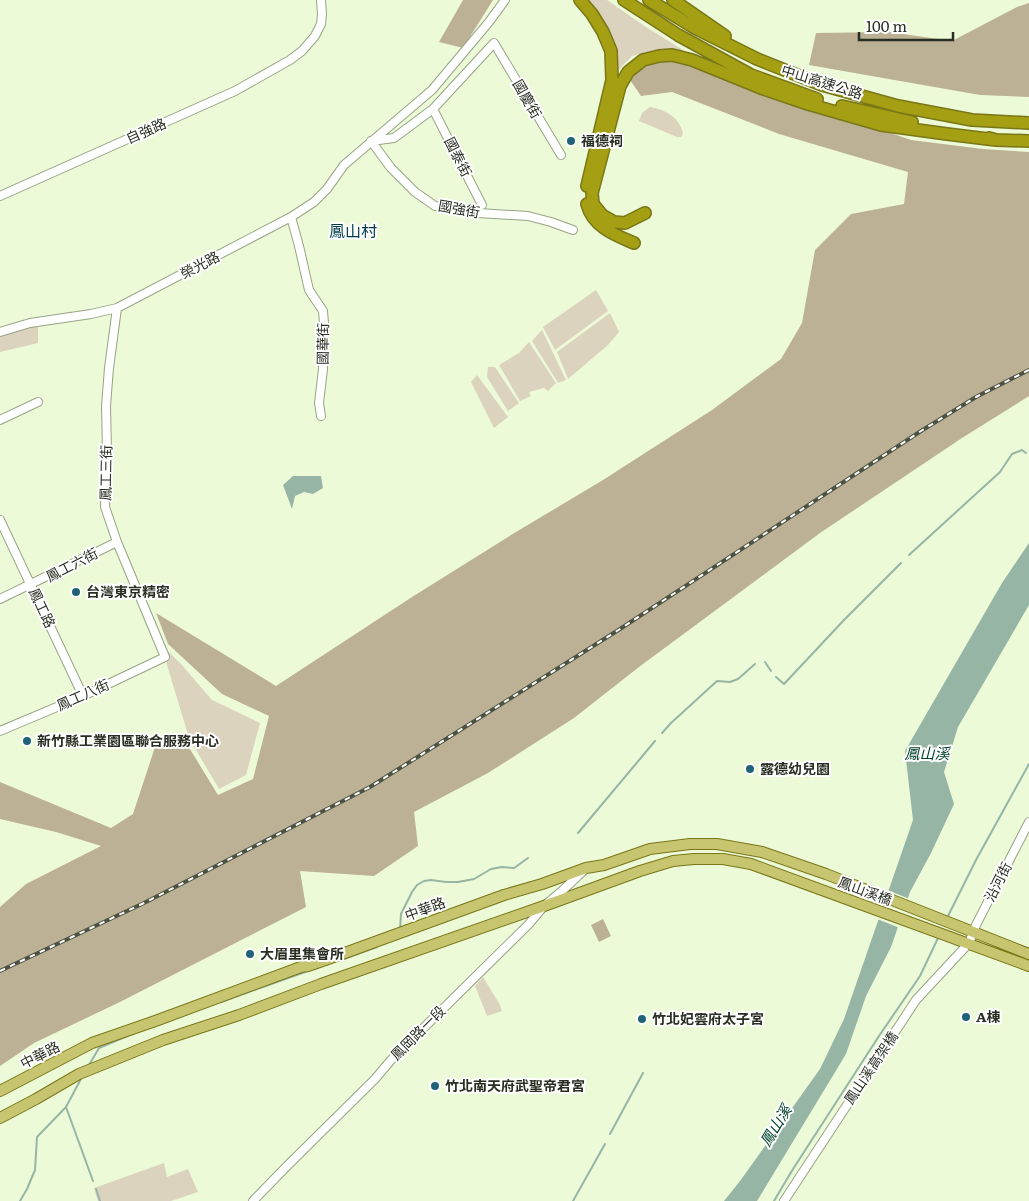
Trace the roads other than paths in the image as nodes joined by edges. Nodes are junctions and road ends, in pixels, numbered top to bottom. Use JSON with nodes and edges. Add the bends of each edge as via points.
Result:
{"nodes":[{"id":1,"x":321,"y":0,"type":"edge"},
{"id":2,"x":505,"y":0,"type":"edge"},
{"id":3,"x":580,"y":0,"type":"edge"},
{"id":4,"x":624,"y":0,"type":"edge"},
{"id":5,"x":649,"y":0,"type":"edge"},
{"id":6,"x":673,"y":0,"type":"edge"},
{"id":7,"x":757,"y":59,"type":"junction"},
{"id":8,"x":433,"y":109,"type":"junction"},
{"id":9,"x":1029,"y":123,"type":"edge"},
{"id":10,"x":996,"y":140,"type":"junction"},
{"id":11,"x":371,"y":141,"type":"junction"},
{"id":12,"x":1029,"y":141,"type":"edge"},
{"id":13,"x":561,"y":155,"type":"dead end"},
{"id":14,"x":0,"y":196,"type":"edge"},
{"id":15,"x":482,"y":205,"type":"dead end"},
{"id":16,"x":645,"y":213,"type":"dead end"},
{"id":17,"x":291,"y":217,"type":"junction"},
{"id":18,"x":573,"y":230,"type":"dead end"},
{"id":19,"x":634,"y":243,"type":"dead end"},
{"id":20,"x":117,"y":308,"type":"junction"},
{"id":21,"x":0,"y":332,"type":"edge"},
{"id":22,"x":38,"y":402,"type":"dead end"},
{"id":23,"x":321,"y":416,"type":"dead end"},
{"id":24,"x":0,"y":420,"type":"edge"},
{"id":25,"x":0,"y":520,"type":"edge"},
{"id":26,"x":117,"y":542,"type":"junction"},
{"id":27,"x":31,"y":585,"type":"junction"},
{"id":28,"x":0,"y":600,"type":"edge"},
{"id":29,"x":164,"y":657,"type":"joint"},
{"id":30,"x":83,"y":696,"type":"junction"},
{"id":31,"x":0,"y":731,"type":"edge"},
{"id":32,"x":1029,"y":822,"type":"edge"},
{"id":33,"x":762,"y":852,"type":"joint"},
{"id":34,"x":586,"y":868,"type":"junction"},
{"id":35,"x":544,"y":906,"type":"junction"},
{"id":36,"x":974,"y":932,"type":"junction"},
{"id":37,"x":969,"y":943,"type":"junction"},
{"id":38,"x":1029,"y":954,"type":"edge"},
{"id":39,"x":1029,"y":966,"type":"edge"},
{"id":40,"x":0,"y":1091,"type":"edge"},
{"id":41,"x":0,"y":1118,"type":"edge"},
{"id":42,"x":253,"y":1201,"type":"edge"},
{"id":43,"x":784,"y":1201,"type":"edge"}],
"edges":[{"from":1,"to":14,"type":"street","name":"自強路","via":[[321,24],[315,36],[290,60],[235,91]]},
{"from":2,"to":11,"type":"street","name":"榮光路","via":[[432,90]]},
{"from":3,"to":19,"type":"highway","via":[[603,32],[611,51],[612,80],[585,193],[588,207],[596,222],[610,233]]},
{"from":4,"to":10,"type":"highway","name":"中山高速公路","via":[[750,75],[826,102]]},
{"from":5,"to":7,"type":"highway","name":"中山高速公路","via":[[695,28]]},
{"from":6,"to":7,"type":"highway"},
{"from":7,"to":9,"type":"highway","name":"中山高速公路","via":[[822,85],[898,106],[972,120]]},
{"from":8,"to":11,"type":"street","via":[[394,138]]},
{"from":8,"to":13,"type":"street","name":"國慶街","via":[[494,43]]},
{"from":8,"to":15,"type":"street","name":"國泰街"},
{"from":10,"to":12,"type":"highway","name":"中山高速公路"},
{"from":10,"to":16,"type":"highway","via":[[881,125],[808,104],[692,60],[672,55],[659,56],[643,60],[628,72],[620,86],[592,193],[593,204],[614,222],[625,223]]},
{"from":11,"to":17,"type":"street","name":"榮光路","via":[[344,164],[314,202]]},
{"from":11,"to":18,"type":"street","name":"國強街","via":[[391,168],[435,206],[528,216]]},
{"from":17,"to":20,"type":"street","name":"榮光路"},
{"from":17,"to":23,"type":"street","name":"國華街","via":[[309,290],[323,311]]},
{"from":20,"to":21,"type":"street","name":"榮光路","via":[[30,323]]},
{"from":20,"to":26,"type":"street","name":"鳳工三街","via":[[106,406],[106,507]]},
{"from":22,"to":24,"type":"street"},
{"from":25,"to":27,"type":"street","name":"鳳工路"},
{"from":26,"to":27,"type":"street","name":"鳳工六街"},
{"from":26,"to":29,"type":"street","name":"鳳工三街"},
{"from":27,"to":28,"type":"street","name":"鳳工六街"},
{"from":27,"to":30,"type":"street","name":"鳳工路"},
{"from":29,"to":30,"type":"street","name":"鳳工八街"},
{"from":30,"to":31,"type":"street","name":"鳳工八街"},
{"from":32,"to":36,"type":"street","name":"沿河街"},
{"from":33,"to":34,"type":"main road","name":"中華路","via":[[717,844],[690,844],[650,849]]},
{"from":33,"to":36,"type":"main road","name":"鳳山溪橋"},
{"from":34,"to":35,"type":"street","name":"鳳岡路一段"},
{"from":34,"to":40,"type":"main road","name":"中華路","via":[[105,1038]]},
{"from":35,"to":37,"type":"main road","name":"鳳山溪橋","via":[[673,861],[724,858],[751,864]]},
{"from":35,"to":41,"type":"main road","via":[[163,1040],[79,1074]]},
{"from":35,"to":42,"type":"street","name":"鳳岡路一段"},
{"from":36,"to":37,"type":"street","name":"沿河街"},
{"from":36,"to":38,"type":"main road"},
{"from":37,"to":39,"type":"main road"},
{"from":37,"to":43,"type":"street","name":"鳳山溪高架橋","via":[[916,1000]]}]}
